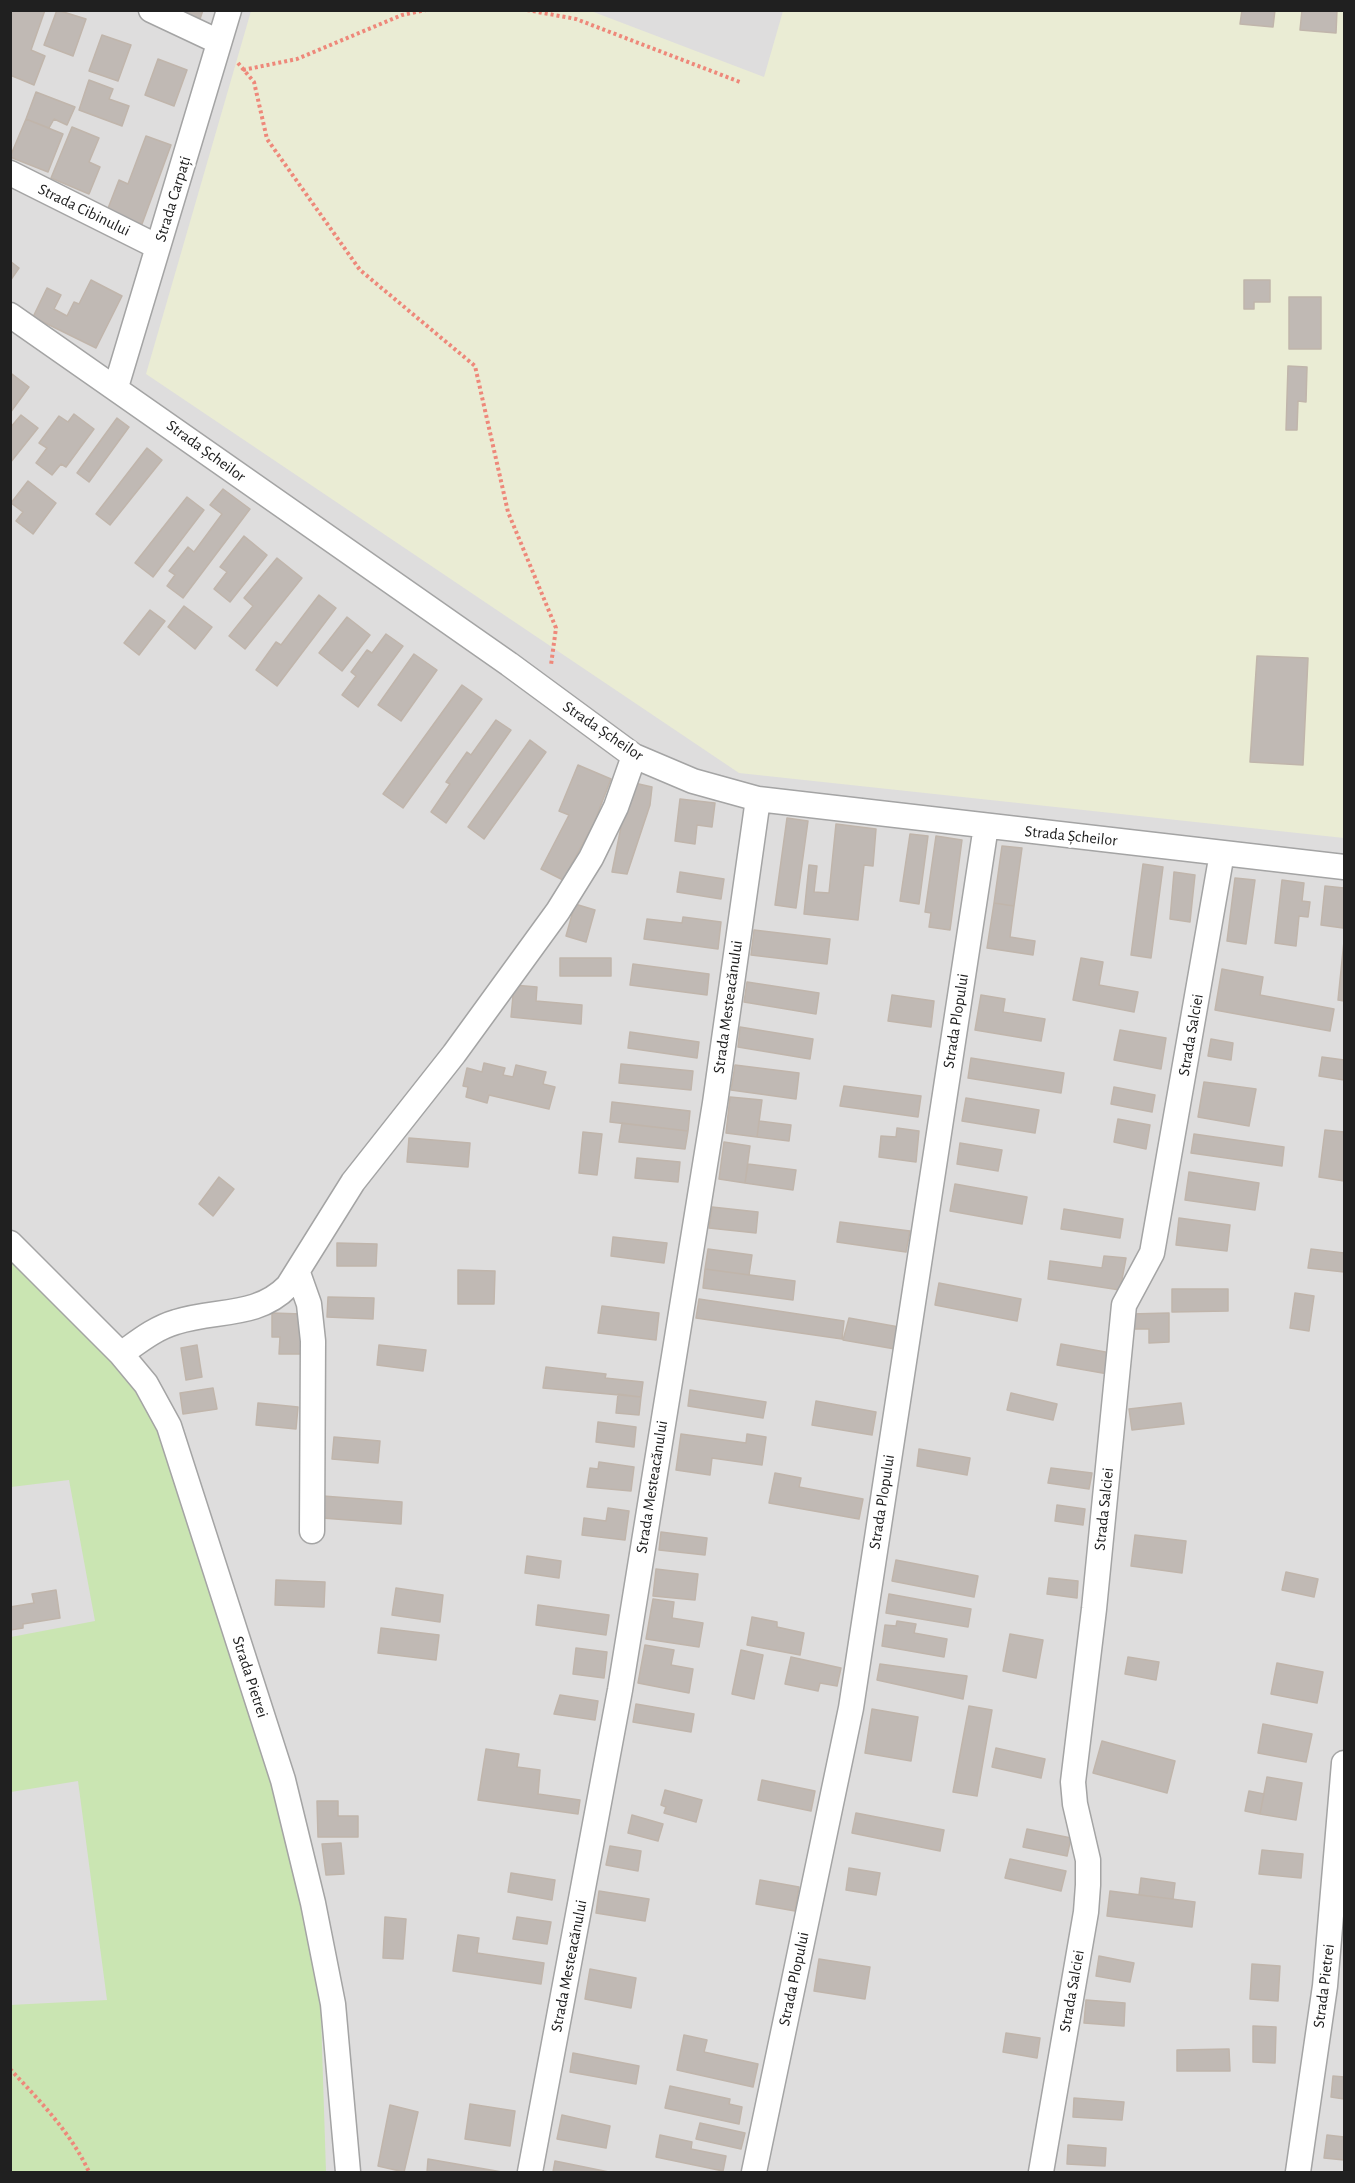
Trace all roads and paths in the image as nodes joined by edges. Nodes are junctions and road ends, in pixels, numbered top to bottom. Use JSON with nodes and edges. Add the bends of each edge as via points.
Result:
{"nodes":[{"id":1,"x":151,"y":10,"type":"edge"},
{"id":2,"x":229,"y":10,"type":"edge"},
{"id":3,"x":426,"y":10,"type":"edge"},
{"id":4,"x":527,"y":10,"type":"edge"},
{"id":5,"x":219,"y":42,"type":"junction"},
{"id":6,"x":243,"y":70,"type":"junction"},
{"id":7,"x":740,"y":82,"type":"dead end"},
{"id":8,"x":10,"y":173,"type":"edge"},
{"id":9,"x":158,"y":247,"type":"junction"},
{"id":10,"x":10,"y":315,"type":"edge"},
{"id":11,"x":116,"y":387,"type":"junction"},
{"id":12,"x":547,"y":692,"type":"junction"},
{"id":13,"x":634,"y":756,"type":"junction"},
{"id":14,"x":758,"y":799,"type":"junction"},
{"id":15,"x":986,"y":826,"type":"junction"},
{"id":16,"x":1222,"y":853,"type":"junction"},
{"id":17,"x":1344,"y":867,"type":"edge"},
{"id":18,"x":10,"y":1243,"type":"edge"},
{"id":19,"x":298,"y":1273,"type":"junction"},
{"id":20,"x":121,"y":1354,"type":"junction"},
{"id":21,"x":312,"y":1531,"type":"dead end"},
{"id":22,"x":1344,"y":1763,"type":"edge"},
{"id":23,"x":10,"y":2069,"type":"edge"},
{"id":24,"x":89,"y":2172,"type":"edge"},
{"id":25,"x":348,"y":2172,"type":"edge"},
{"id":26,"x":530,"y":2172,"type":"edge"},
{"id":27,"x":754,"y":2172,"type":"edge"},
{"id":28,"x":1041,"y":2172,"type":"edge"},
{"id":29,"x":1298,"y":2172,"type":"edge"}],
"edges":[{"from":1,"to":5,"type":"street"},
{"from":2,"to":5,"type":"street","name":"Strada Carpați"},
{"from":3,"to":6,"type":"path","via":[[402,15],[297,60]]},
{"from":4,"to":7,"type":"path","via":[[576,19]]},
{"from":5,"to":6,"type":"path"},
{"from":5,"to":9,"type":"street","name":"Strada Carpați"},
{"from":6,"to":12,"type":"path","via":[[254,82],[267,139],[360,270],[475,366],[508,512],[556,628]]},
{"from":8,"to":9,"type":"street","name":"Strada Cibinului"},
{"from":9,"to":11,"type":"street","name":"Strada Carpați"},
{"from":10,"to":11,"type":"street","name":"Strada Șcheilor"},
{"from":11,"to":12,"type":"street","name":"Strada Șcheilor"},
{"from":12,"to":13,"type":"street","name":"Strada Șcheilor"},
{"from":13,"to":14,"type":"street","name":"Strada Șcheilor","via":[[693,781]]},
{"from":13,"to":19,"type":"street","via":[[616,807],[591,858],[558,911],[454,1054],[353,1182],[318,1234]]},
{"from":14,"to":15,"type":"street","name":"Strada Șcheilor"},
{"from":14,"to":26,"type":"street","name":"Strada Mesteacănului","via":[[715,1103],[620,1690]]},
{"from":15,"to":16,"type":"street","name":"Strada Șcheilor"},
{"from":15,"to":27,"type":"street","name":"Strada Plopului","via":[[851,1708]]},
{"from":16,"to":17,"type":"street","name":"Strada Șcheilor"},
{"from":16,"to":28,"type":"street","name":"Strada Salciei","via":[[1152,1253],[1124,1305],[1073,1782],[1088,1860],[1087,1903]]},
{"from":18,"to":20,"type":"street","name":"Strada Pietrei"},
{"from":19,"to":20,"type":"street","via":[[277,1297],[262,1305],[179,1321],[147,1335]]},
{"from":19,"to":21,"type":"street","via":[[309,1304],[313,1341]]},
{"from":20,"to":25,"type":"street","name":"Strada Pietrei","via":[[146,1384],[169,1426],[283,1780],[328,1969]]},
{"from":22,"to":29,"type":"street","name":"Strada Pietrei","via":[[1325,1986]]},
{"from":23,"to":24,"type":"path","via":[[46,2108],[82,2156]]}]}
